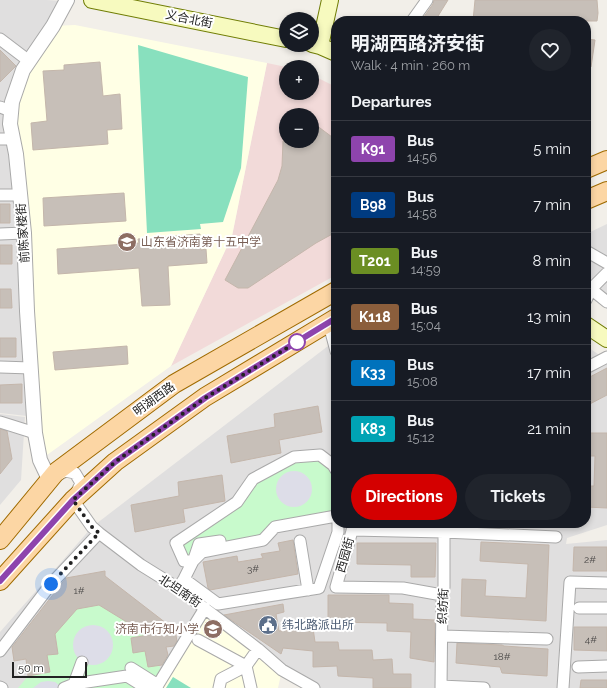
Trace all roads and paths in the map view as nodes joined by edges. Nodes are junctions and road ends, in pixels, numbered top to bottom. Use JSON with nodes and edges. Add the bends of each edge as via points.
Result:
{"nodes":[{"id":1,"x":67,"y":0,"type":"edge"},
{"id":2,"x":92,"y":0,"type":"edge"},
{"id":3,"x":330,"y":0,"type":"edge"},
{"id":4,"x":427,"y":0,"type":"edge"},
{"id":5,"x":416,"y":16,"type":"edge"},
{"id":6,"x":319,"y":35,"type":"edge"},
{"id":7,"x":279,"y":38,"type":"edge"},
{"id":8,"x":0,"y":39,"type":"edge"},
{"id":9,"x":319,"y":46,"type":"edge"},
{"id":10,"x":331,"y":51,"type":"edge"},
{"id":11,"x":29,"y":60,"type":"junction"},
{"id":12,"x":6,"y":109,"type":"edge"},
{"id":13,"x":6,"y":139,"type":"edge"},
{"id":14,"x":607,"y":160,"type":"edge"},
{"id":15,"x":591,"y":167,"type":"edge"},
{"id":16,"x":607,"y":191,"type":"edge"},
{"id":17,"x":0,"y":195,"type":"edge"},
{"id":18,"x":20,"y":195,"type":"junction"},
{"id":19,"x":591,"y":198,"type":"edge"},
{"id":20,"x":0,"y":234,"type":"edge"},
{"id":21,"x":24,"y":234,"type":"junction"},
{"id":22,"x":591,"y":254,"type":"edge"},
{"id":23,"x":607,"y":263,"type":"edge"},
{"id":24,"x":607,"y":273,"type":"edge"},
{"id":25,"x":591,"y":285,"type":"edge"},
{"id":26,"x":591,"y":289,"type":"edge"},
{"id":27,"x":331,"y":294,"type":"edge"},
{"id":28,"x":607,"y":302,"type":"edge"},
{"id":29,"x":331,"y":321,"type":"edge"},
{"id":30,"x":591,"y":328,"type":"edge"},
{"id":31,"x":331,"y":332,"type":"edge"},
{"id":32,"x":607,"y":339,"type":"edge"},
{"id":33,"x":607,"y":357,"type":"edge"},
{"id":34,"x":591,"y":365,"type":"edge"},
{"id":35,"x":0,"y":367,"type":"edge"},
{"id":36,"x":31,"y":368,"type":"junction"},
{"id":37,"x":0,"y":422,"type":"edge"},
{"id":38,"x":35,"y":433,"type":"junction"},
{"id":39,"x":331,"y":463,"type":"edge"},
{"id":40,"x":49,"y":479,"type":"junction"},
{"id":41,"x":73,"y":500,"type":"junction"},
{"id":42,"x":331,"y":517,"type":"edge"},
{"id":43,"x":338,"y":528,"type":"edge"},
{"id":44,"x":353,"y":528,"type":"edge"},
{"id":45,"x":444,"y":528,"type":"edge"},
{"id":46,"x":455,"y":528,"type":"edge"},
{"id":47,"x":99,"y":533,"type":"junction"},
{"id":48,"x":556,"y":537,"type":"dead end"},
{"id":49,"x":0,"y":540,"type":"edge"},
{"id":50,"x":222,"y":541,"type":"dead end"},
{"id":51,"x":300,"y":541,"type":"dead end"},
{"id":52,"x":193,"y":561,"type":"junction"},
{"id":53,"x":0,"y":581,"type":"edge"},
{"id":54,"x":607,"y":583,"type":"edge"},
{"id":55,"x":181,"y":584,"type":"junction"},
{"id":56,"x":308,"y":590,"type":"junction"},
{"id":57,"x":442,"y":595,"type":"junction"},
{"id":58,"x":205,"y":608,"type":"junction"},
{"id":59,"x":579,"y":608,"type":"dead end"},
{"id":60,"x":607,"y":608,"type":"edge"},
{"id":61,"x":443,"y":636,"type":"junction"},
{"id":62,"x":547,"y":639,"type":"dead end"},
{"id":63,"x":198,"y":640,"type":"dead end"},
{"id":64,"x":258,"y":650,"type":"junction"},
{"id":65,"x":0,"y":651,"type":"edge"},
{"id":66,"x":82,"y":662,"type":"dead end"},
{"id":67,"x":246,"y":666,"type":"junction"},
{"id":68,"x":607,"y":666,"type":"edge"},
{"id":69,"x":578,"y":667,"type":"dead end"},
{"id":70,"x":131,"y":668,"type":"dead end"},
{"id":71,"x":69,"y":686,"type":"edge"},
{"id":72,"x":157,"y":686,"type":"edge"},
{"id":73,"x":441,"y":687,"type":"edge"},
{"id":74,"x":146,"y":688,"type":"edge"},
{"id":75,"x":219,"y":688,"type":"edge"},
{"id":76,"x":251,"y":688,"type":"edge"},
{"id":77,"x":314,"y":688,"type":"edge"},
{"id":78,"x":484,"y":688,"type":"edge"},
{"id":79,"x":562,"y":688,"type":"edge"}],
"edges":[{"from":1,"to":11,"type":"street","name":"前陈家楼街","via":[[53,26]]},
{"from":2,"to":7,"type":"main road","name":"义合北街"},
{"from":3,"to":6,"type":"main road"},
{"from":4,"to":5,"type":"street"},
{"from":8,"to":11,"type":"street"},
{"from":9,"to":10,"type":"main road"},
{"from":11,"to":12,"type":"street","name":"前陈家楼街","via":[[12,102]]},
{"from":12,"to":13,"type":"street","name":"前陈家楼街","via":[[10,124]]},
{"from":13,"to":18,"type":"street","name":"前陈家楼街"},
{"from":14,"to":15,"type":"main road"},
{"from":16,"to":19,"type":"main road"},
{"from":17,"to":18,"type":"street"},
{"from":18,"to":21,"type":"street","name":"前陈家楼街"},
{"from":20,"to":21,"type":"street"},
{"from":21,"to":36,"type":"street","name":"前陈家楼街"},
{"from":22,"to":23,"type":"street"},
{"from":24,"to":25,"type":"street"},
{"from":26,"to":28,"type":"street"},
{"from":27,"to":40,"type":"main road","name":"明湖西路","via":[[174,384]]},
{"from":29,"to":31,"type":"street"},
{"from":29,"to":41,"type":"main road","via":[[205,398],[115,462]]},
{"from":30,"to":32,"type":"main road"},
{"from":33,"to":34,"type":"street"},
{"from":35,"to":36,"type":"street"},
{"from":36,"to":38,"type":"street","name":"前陈家楼街"},
{"from":37,"to":38,"type":"street"},
{"from":38,"to":40,"type":"street","name":"前陈家楼街","via":[[40,460]]},
{"from":39,"to":52,"type":"street","via":[[320,455],[294,457],[253,480],[237,502],[176,542],[184,561]]},
{"from":40,"to":41,"type":"street","via":[[65,471],[75,473],[81,483]]},
{"from":40,"to":49,"type":"main road","name":"明湖西路"},
{"from":41,"to":47,"type":"street","name":"北坦南街"},
{"from":41,"to":53,"type":"main road"},
{"from":42,"to":52,"type":"street","via":[[275,527],[263,540],[202,552]]},
{"from":43,"to":56,"type":"street","via":[[319,588]]},
{"from":44,"to":57,"type":"street","name":"西园街","via":[[336,587],[403,588]]},
{"from":45,"to":57,"type":"street","name":"织纺街"},
{"from":46,"to":48,"type":"street"},
{"from":47,"to":55,"type":"street","name":"北坦南街","via":[[141,565]]},
{"from":47,"to":65,"type":"street","via":[[51,584]]},
{"from":50,"to":52,"type":"street","via":[[199,544]]},
{"from":51,"to":56,"type":"street"},
{"from":52,"to":55,"type":"street"},
{"from":54,"to":79,"type":"street","via":[[570,582]]},
{"from":55,"to":56,"type":"street","via":[[218,604]]},
{"from":55,"to":58,"type":"street","name":"北坦南街"},
{"from":57,"to":61,"type":"street","name":"织纺街"},
{"from":58,"to":64,"type":"street","name":"北坦南街"},
{"from":58,"to":72,"type":"street"},
{"from":59,"to":60,"type":"street"},
{"from":61,"to":62,"type":"street"},
{"from":61,"to":73,"type":"street","name":"织纺街"},
{"from":63,"to":67,"type":"street"},
{"from":64,"to":67,"type":"street"},
{"from":64,"to":77,"type":"street","name":"北坦南街","via":[[282,670]]},
{"from":66,"to":71,"type":"street"},
{"from":67,"to":75,"type":"street","via":[[221,678]]},
{"from":67,"to":76,"type":"street"},
{"from":68,"to":69,"type":"street"},
{"from":70,"to":72,"type":"street"},
{"from":71,"to":74,"type":"street","via":[[127,676]]},
{"from":73,"to":78,"type":"street"}]}
